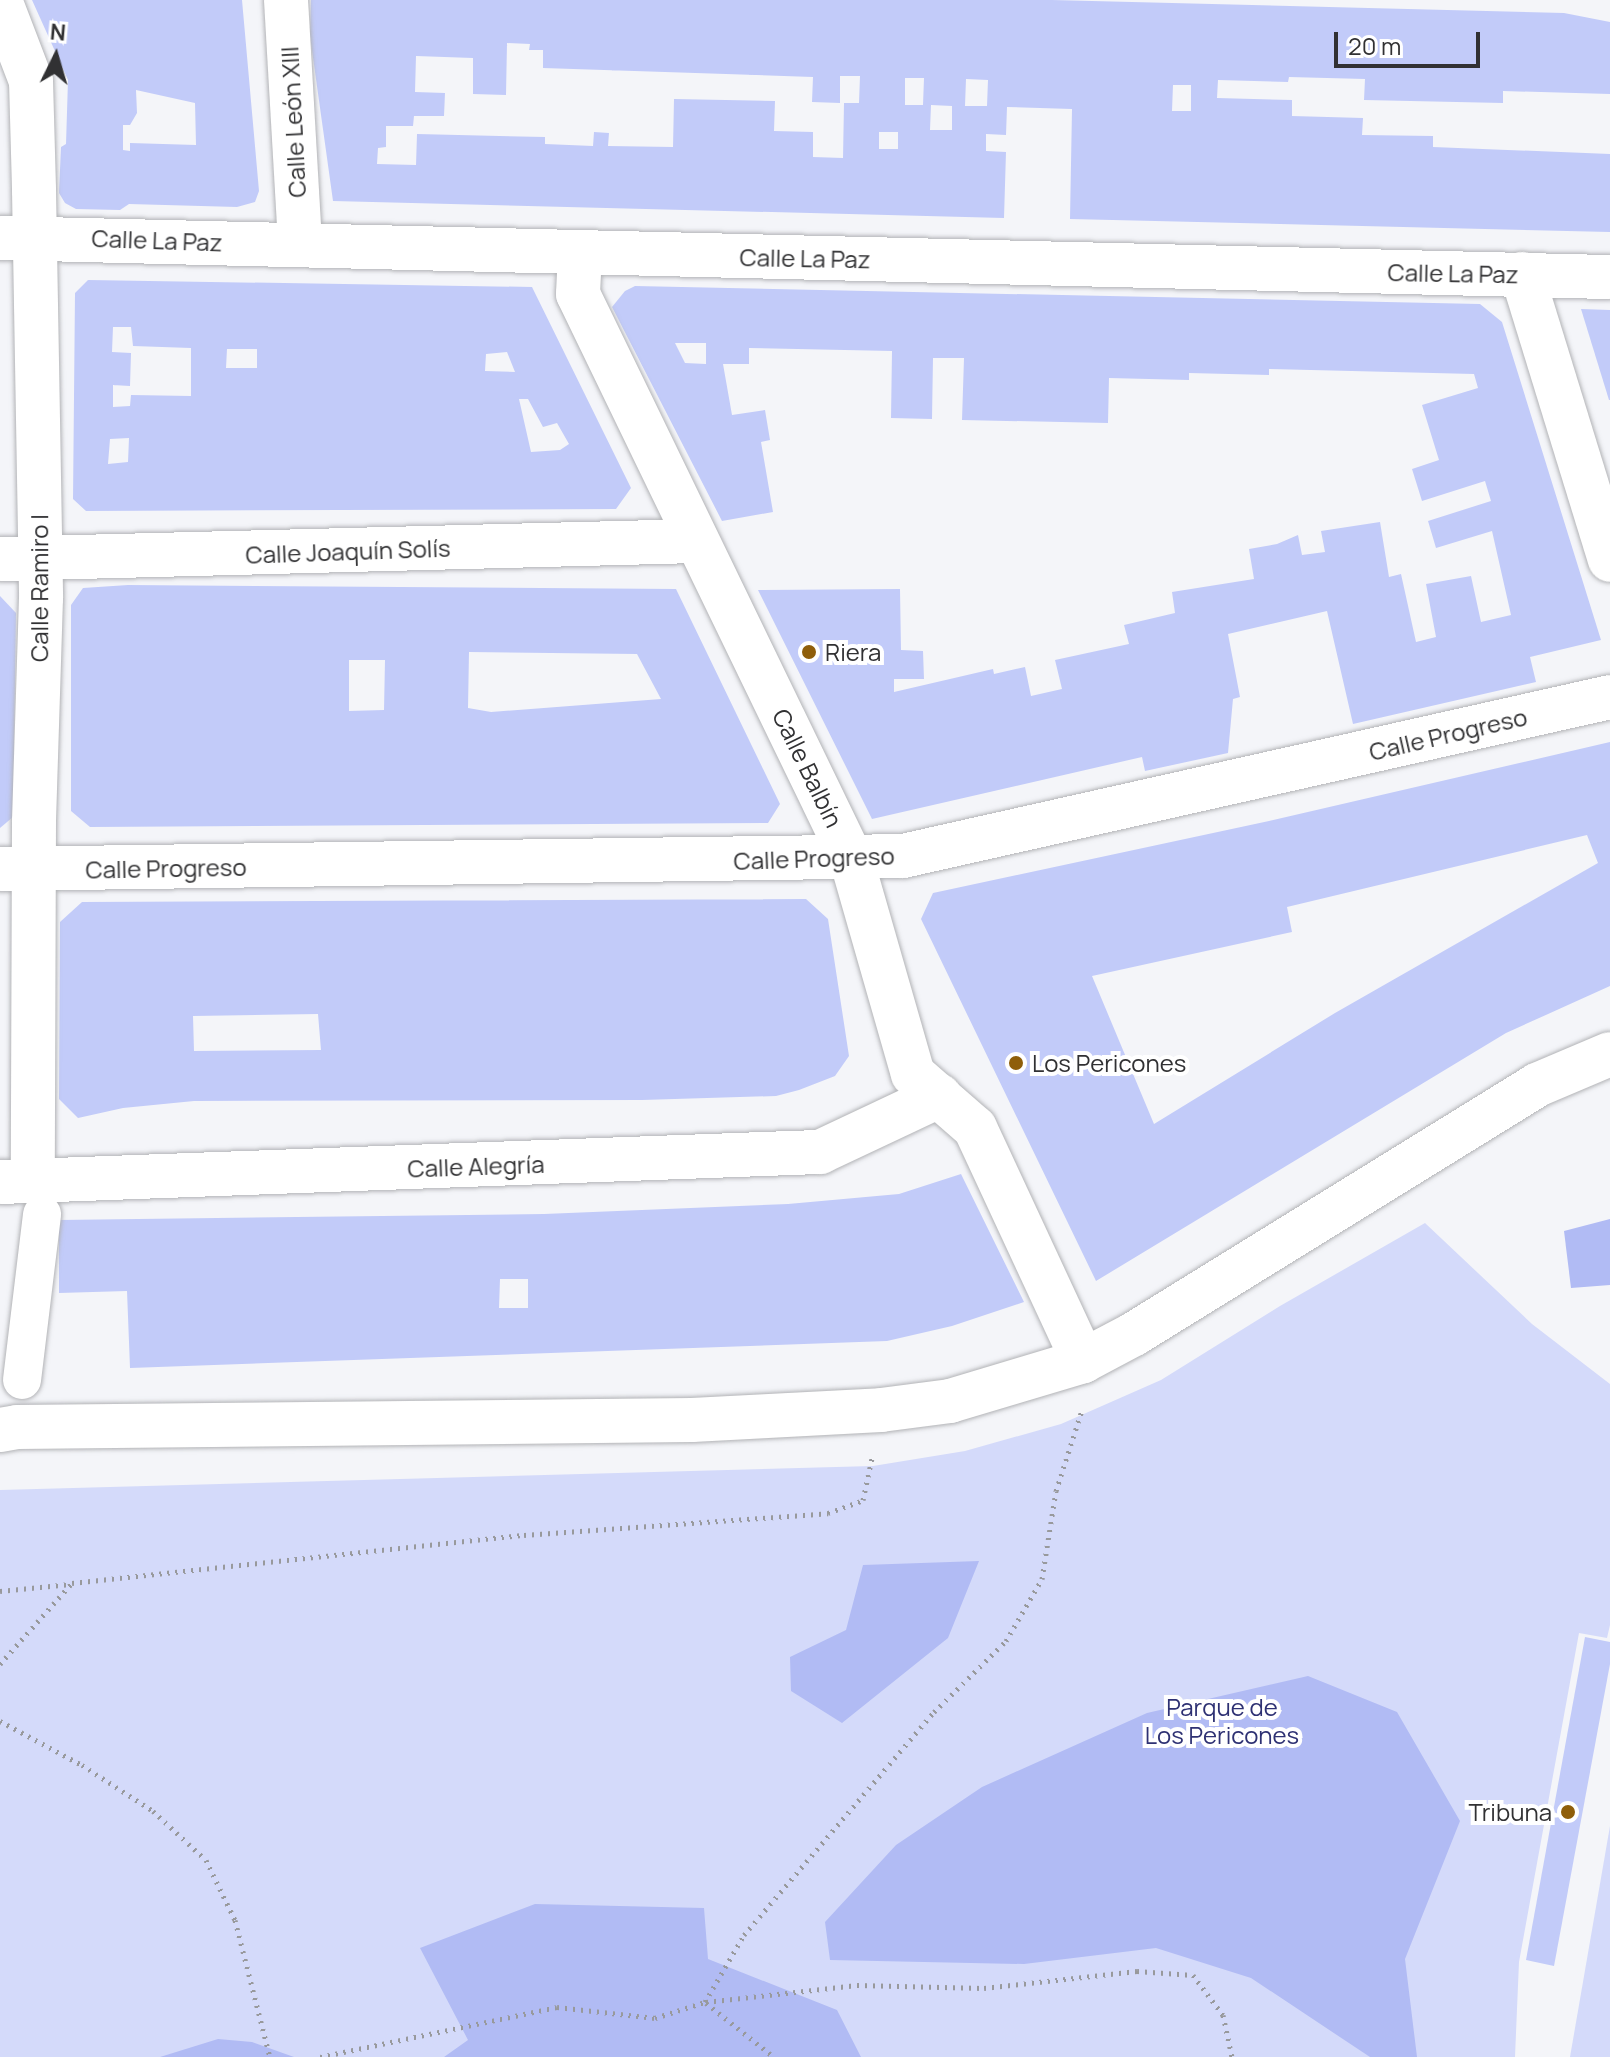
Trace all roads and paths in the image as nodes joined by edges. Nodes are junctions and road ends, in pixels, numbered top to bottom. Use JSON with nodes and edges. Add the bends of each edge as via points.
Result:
{"nodes":[{"id":1,"x":0,"y":0,"type":"edge"},
{"id":2,"x":286,"y":0,"type":"edge"},
{"id":3,"x":18,"y":237,"type":"edge"},
{"id":4,"x":300,"y":243,"type":"junction"},
{"id":5,"x":580,"y":253,"type":"junction"},
{"id":6,"x":1522,"y":274,"type":"junction"},
{"id":7,"x":1610,"y":277,"type":"edge"},
{"id":8,"x":695,"y":541,"type":"junction"},
{"id":9,"x":20,"y":560,"type":"edge"},
{"id":10,"x":1610,"y":560,"type":"edge"},
{"id":11,"x":1610,"y":697,"type":"edge"},
{"id":12,"x":851,"y":858,"type":"junction"},
{"id":13,"x":17,"y":869,"type":"edge"},
{"id":14,"x":1610,"y":1054,"type":"edge"},
{"id":15,"x":939,"y":1096,"type":"junction"},
{"id":16,"x":25,"y":1192,"type":"edge"},
{"id":17,"x":1083,"y":1361,"type":"junction"},
{"id":18,"x":22,"y":1380,"type":"dead end"},
{"id":19,"x":1084,"y":1406,"type":"dead end"},
{"id":20,"x":0,"y":1430,"type":"edge"},
{"id":21,"x":872,"y":1458,"type":"dead end"},
{"id":22,"x":72,"y":1583,"type":"junction"},
{"id":23,"x":0,"y":1591,"type":"edge"},
{"id":24,"x":0,"y":1664,"type":"edge"},
{"id":25,"x":0,"y":1721,"type":"edge"},
{"id":26,"x":705,"y":2002,"type":"junction"},
{"id":27,"x":270,"y":2057,"type":"edge"},
{"id":28,"x":320,"y":2057,"type":"edge"},
{"id":29,"x":774,"y":2057,"type":"edge"},
{"id":30,"x":1232,"y":2057,"type":"edge"}],
"edges":[{"from":1,"to":3,"type":"street","name":"Calle Ramiro I","via":[[31,81]]},
{"from":2,"to":4,"type":"street","name":"Calle León XIII"},
{"from":3,"to":4,"type":"street","name":"Calle La Paz"},
{"from":3,"to":9,"type":"street","name":"Calle Ramiro I"},
{"from":4,"to":5,"type":"street","name":"Calle La Paz"},
{"from":5,"to":6,"type":"street","name":"Calle La Paz"},
{"from":5,"to":8,"type":"street","name":"Calle Balbín","via":[[578,294]]},
{"from":6,"to":7,"type":"street","name":"Calle La Paz"},
{"from":6,"to":10,"type":"street"},
{"from":8,"to":9,"type":"street","name":"Calle Joaquín Solís"},
{"from":8,"to":12,"type":"street","name":"Calle Balbín"},
{"from":9,"to":13,"type":"street","name":"Calle Ramiro I"},
{"from":11,"to":12,"type":"street","name":"Calle Progreso","via":[[903,856]]},
{"from":12,"to":13,"type":"street","name":"Calle Progreso"},
{"from":12,"to":15,"type":"street","name":"Calle Balbín","via":[[913,1074]]},
{"from":13,"to":16,"type":"street","name":"Calle Ramiro I"},
{"from":14,"to":17,"type":"street","via":[[1537,1085]]},
{"from":15,"to":16,"type":"street","name":"Calle Alegría","via":[[820,1152]]},
{"from":15,"to":17,"type":"street","name":"Calle Balbín","via":[[975,1128]]},
{"from":16,"to":18,"type":"street","name":"Calle Ramiro I"},
{"from":17,"to":20,"type":"street","via":[[950,1401],[881,1410],[692,1420]]},
{"from":19,"to":26,"type":"path","via":[[1056,1491],[1042,1579],[1006,1641],[934,1712],[744,1935]]},
{"from":21,"to":22,"type":"path","via":[[863,1500],[828,1513],[524,1535]]},
{"from":22,"to":23,"type":"path"},
{"from":22,"to":24,"type":"path"},
{"from":25,"to":27,"type":"path","via":[[153,1811],[206,1860],[235,1920]]},
{"from":26,"to":28,"type":"path","via":[[655,2018],[557,2007]]},
{"from":26,"to":29,"type":"path"},
{"from":26,"to":30,"type":"path","via":[[857,1985],[984,1988],[1137,1971],[1193,1975],[1223,2015]]}]}
